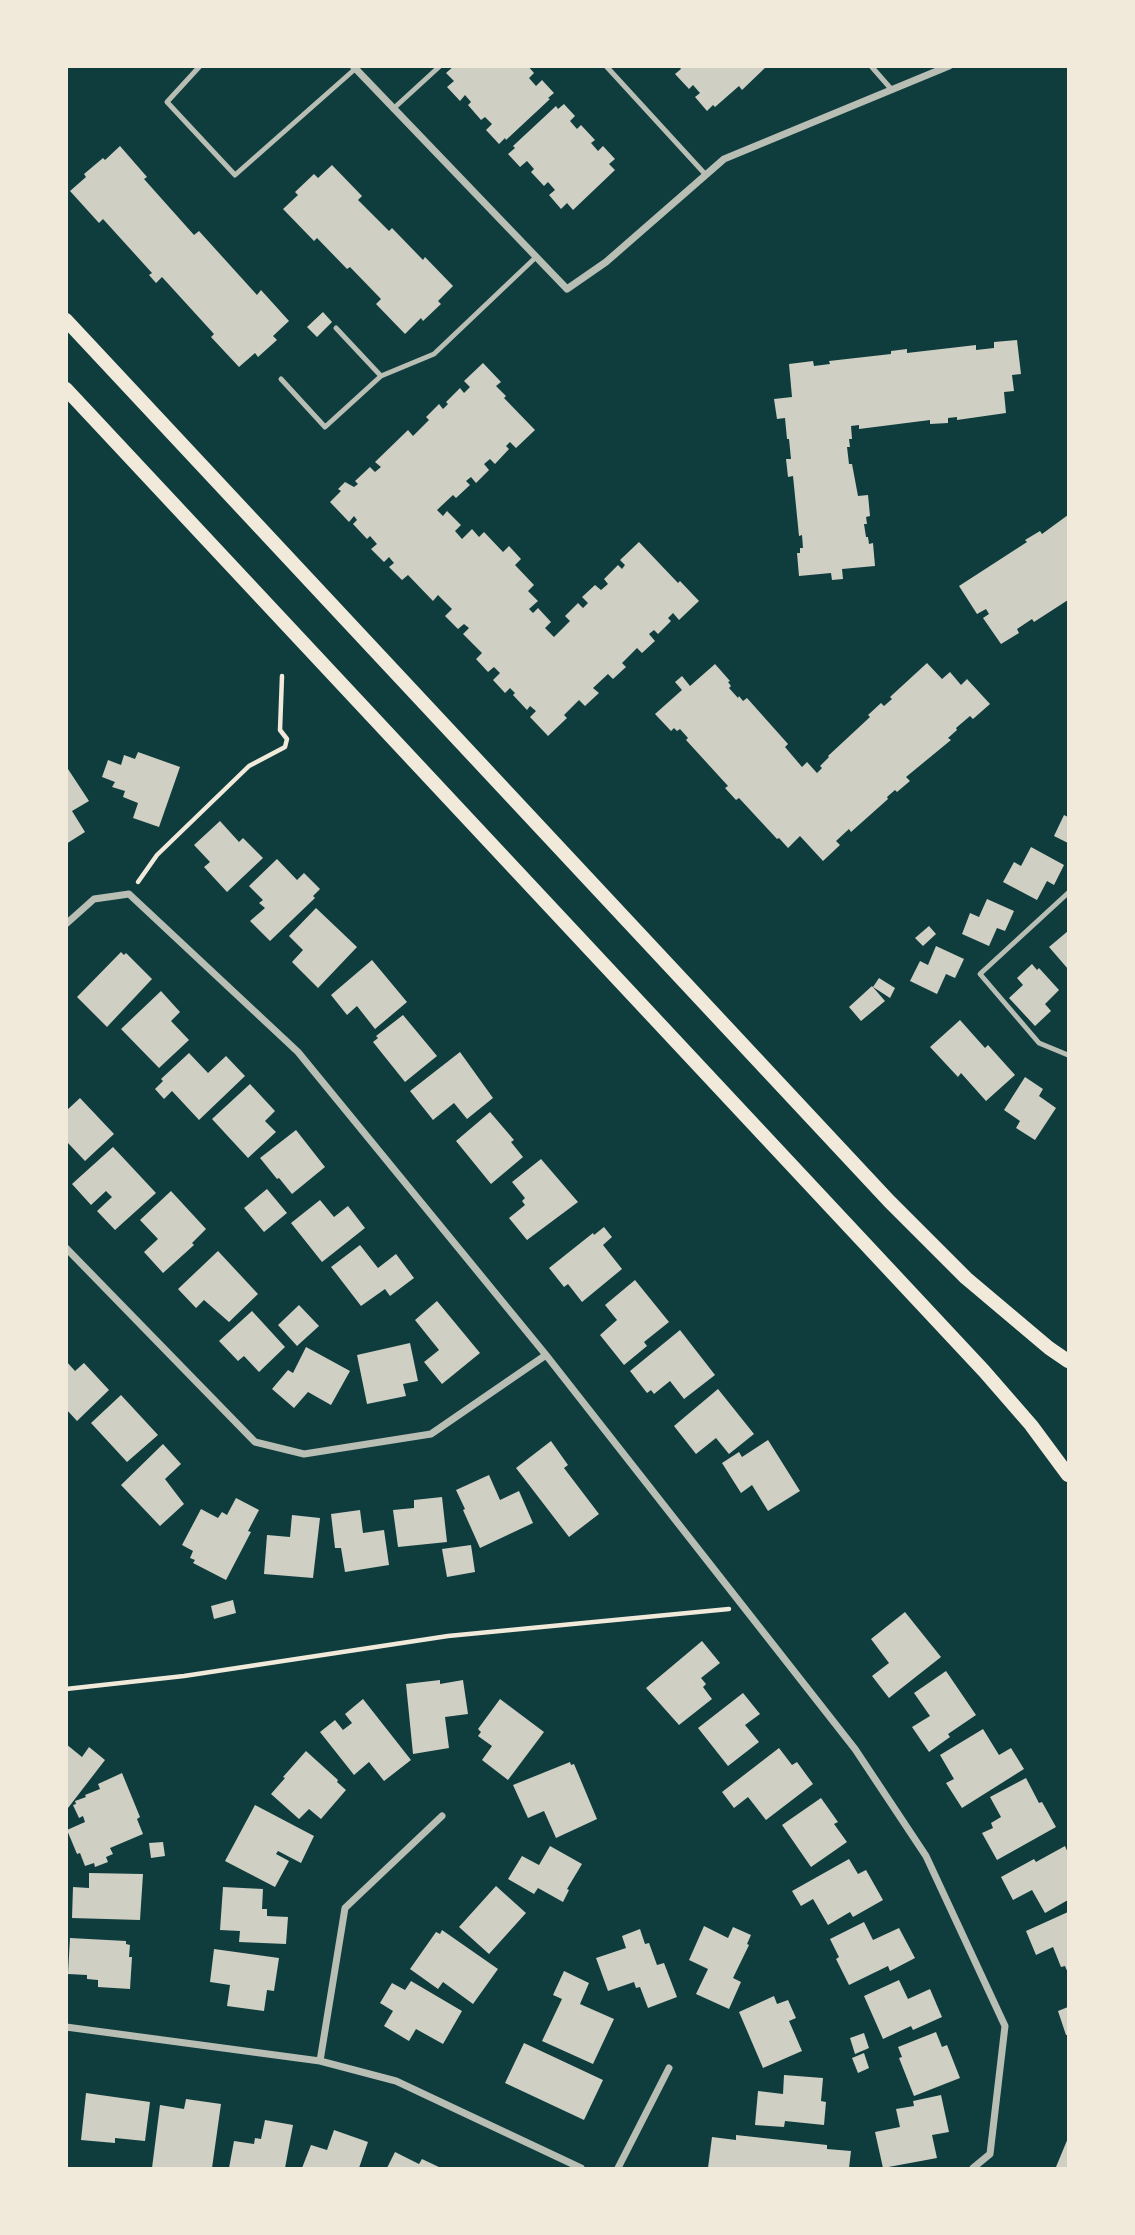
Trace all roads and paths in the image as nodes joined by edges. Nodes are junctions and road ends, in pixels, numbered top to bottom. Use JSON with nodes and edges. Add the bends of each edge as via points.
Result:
{"nodes":[{"id":1,"x":200,"y":66,"type":"edge"},
{"id":2,"x":440,"y":66,"type":"edge"},
{"id":3,"x":606,"y":66,"type":"edge"},
{"id":4,"x":871,"y":66,"type":"edge"},
{"id":5,"x":949,"y":66,"type":"edge"},
{"id":6,"x":354,"y":68,"type":"edge"},
{"id":7,"x":892,"y":90,"type":"junction"},
{"id":8,"x":393,"y":109,"type":"junction"},
{"id":9,"x":705,"y":174,"type":"junction"},
{"id":10,"x":535,"y":258,"type":"junction"},
{"id":11,"x":66,"y":320,"type":"edge"},
{"id":12,"x":336,"y":328,"type":"dead end"},
{"id":13,"x":381,"y":376,"type":"junction"},
{"id":14,"x":281,"y":379,"type":"dead end"},
{"id":15,"x":66,"y":389,"type":"edge"},
{"id":16,"x":282,"y":676,"type":"dead end"},
{"id":17,"x":1069,"y":893,"type":"edge"},
{"id":18,"x":130,"y":894,"type":"junction"},
{"id":19,"x":66,"y":924,"type":"edge"},
{"id":20,"x":1069,"y":1055,"type":"edge"},
{"id":21,"x":66,"y":1248,"type":"edge"},
{"id":22,"x":545,"y":1354,"type":"junction"},
{"id":23,"x":1069,"y":1361,"type":"edge"},
{"id":24,"x":1069,"y":1475,"type":"edge"},
{"id":25,"x":744,"y":1608,"type":"junction"},
{"id":26,"x":66,"y":1689,"type":"edge"},
{"id":27,"x":442,"y":1816,"type":"dead end"},
{"id":28,"x":66,"y":2027,"type":"edge"},
{"id":29,"x":320,"y":2061,"type":"junction"},
{"id":30,"x":669,"y":2068,"type":"dead end"},
{"id":31,"x":581,"y":2168,"type":"edge"},
{"id":32,"x":618,"y":2168,"type":"edge"},
{"id":33,"x":973,"y":2168,"type":"edge"}],
"edges":[{"from":1,"to":6,"type":"lane","via":[[167,102],[235,175]]},
{"from":2,"to":8,"type":"lane"},
{"from":3,"to":9,"type":"lane"},
{"from":4,"to":7,"type":"lane"},
{"from":5,"to":7,"type":"street"},
{"from":6,"to":8,"type":"street"},
{"from":7,"to":9,"type":"street","via":[[724,159]]},
{"from":8,"to":10,"type":"street"},
{"from":9,"to":10,"type":"street","via":[[606,262],[567,289]]},
{"from":10,"to":13,"type":"lane","via":[[434,354]]},
{"from":11,"to":23,"type":"main road","via":[[889,1201],[966,1278]]},
{"from":12,"to":13,"type":"lane"},
{"from":13,"to":14,"type":"lane","via":[[325,427]]},
{"from":15,"to":24,"type":"main road","via":[[975,1361]]},
{"from":16,"to":18,"type":"path","via":[[280,730],[287,739],[285,747],[248,766],[157,855]]},
{"from":17,"to":20,"type":"lane","via":[[981,974],[1039,1043]]},
{"from":18,"to":19,"type":"street","via":[[93,899]]},
{"from":18,"to":22,"type":"street","via":[[298,1052]]},
{"from":21,"to":22,"type":"street","via":[[255,1442],[304,1454],[431,1434]]},
{"from":22,"to":25,"type":"street"},
{"from":25,"to":26,"type":"path","via":[[448,1636]]},
{"from":25,"to":33,"type":"street","via":[[855,1749],[926,1856],[1005,2026],[990,2154]]},
{"from":27,"to":29,"type":"street","via":[[345,1908]]},
{"from":28,"to":29,"type":"street"},
{"from":29,"to":31,"type":"street","via":[[396,2081]]},
{"from":30,"to":32,"type":"street"}]}
